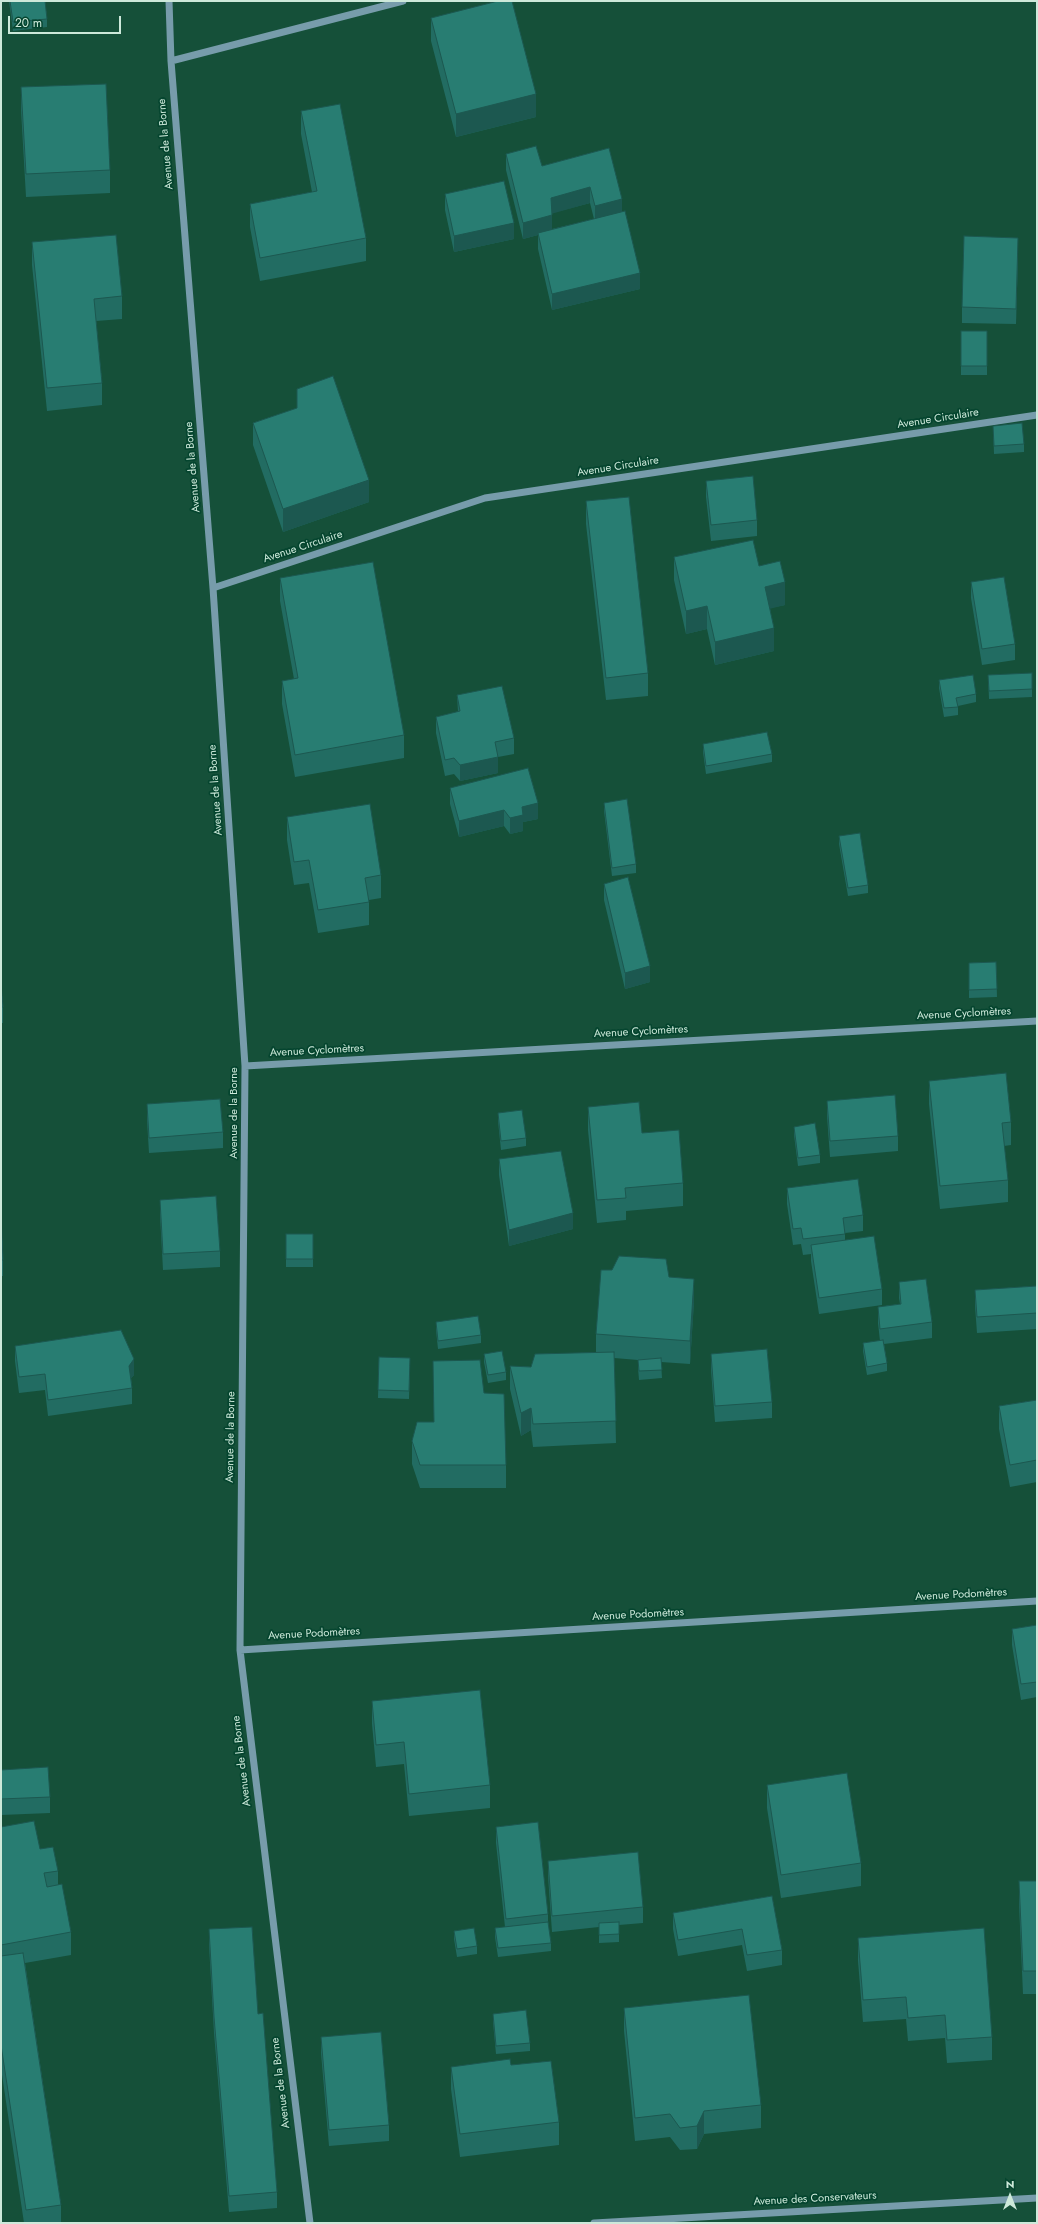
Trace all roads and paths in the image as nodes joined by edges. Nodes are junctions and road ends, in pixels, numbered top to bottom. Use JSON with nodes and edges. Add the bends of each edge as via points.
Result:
{"nodes":[{"id":1,"x":169,"y":1,"type":"edge"},
{"id":2,"x":403,"y":1,"type":"edge"},
{"id":3,"x":171,"y":61,"type":"junction"},
{"id":4,"x":1037,"y":415,"type":"edge"},
{"id":5,"x":213,"y":588,"type":"junction"},
{"id":6,"x":1037,"y":1021,"type":"edge"},
{"id":7,"x":246,"y":1066,"type":"junction"},
{"id":8,"x":1037,"y":1602,"type":"edge"},
{"id":9,"x":240,"y":1650,"type":"junction"},
{"id":10,"x":1037,"y":2198,"type":"edge"},
{"id":11,"x":310,"y":2223,"type":"edge"},
{"id":12,"x":594,"y":2223,"type":"edge"}],
"edges":[{"from":1,"to":3,"type":"street","name":"Avenue de la Borne"},
{"from":2,"to":3,"type":"street"},
{"from":3,"to":5,"type":"street","name":"Avenue de la Borne"},
{"from":4,"to":5,"type":"street","name":"Avenue Circulaire","via":[[484,498]]},
{"from":5,"to":7,"type":"street","name":"Avenue de la Borne"},
{"from":6,"to":7,"type":"street","name":"Avenue Cyclomètres"},
{"from":7,"to":9,"type":"street","name":"Avenue de la Borne"},
{"from":8,"to":9,"type":"street","name":"Avenue Podomètres"},
{"from":9,"to":11,"type":"street","name":"Avenue de la Borne"},
{"from":10,"to":12,"type":"street","name":"Avenue des Conservateurs"}]}
